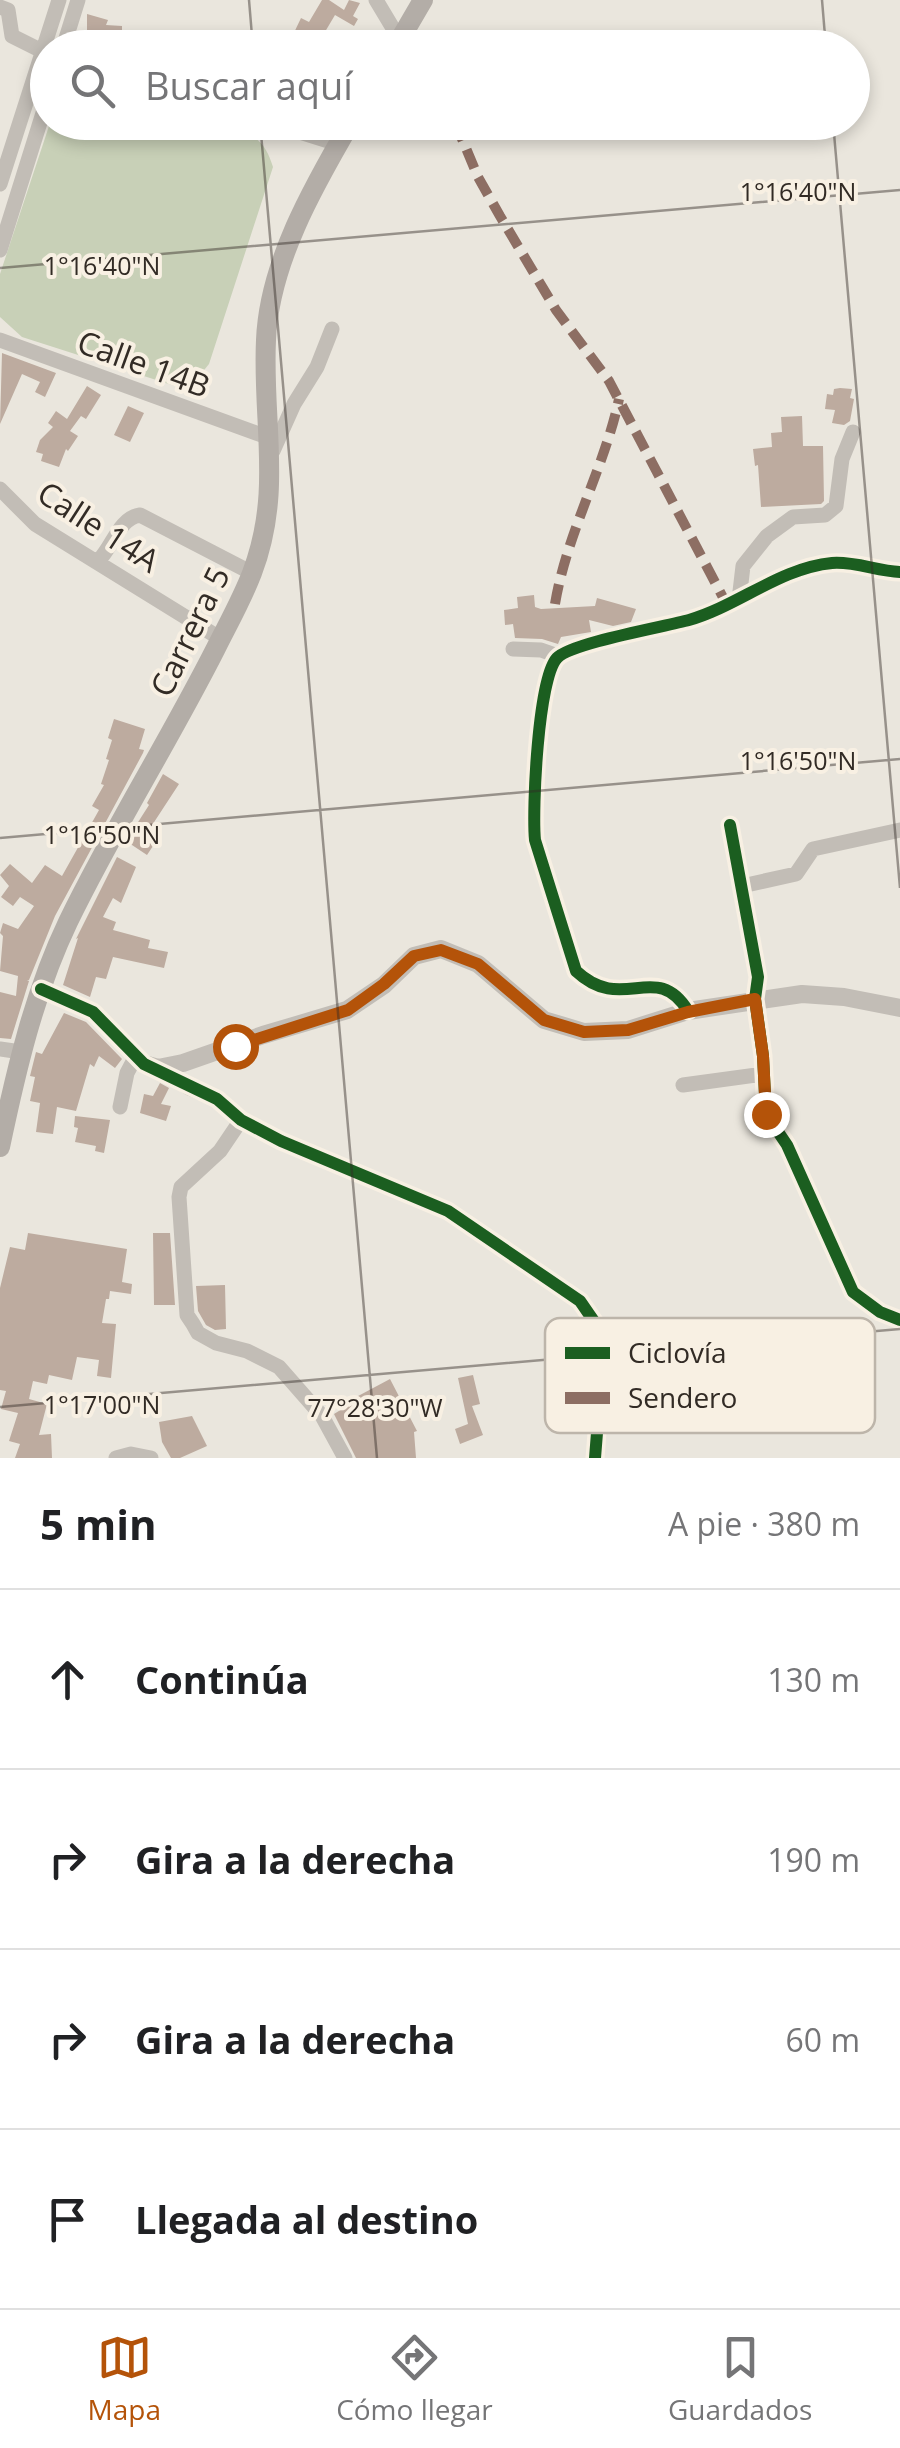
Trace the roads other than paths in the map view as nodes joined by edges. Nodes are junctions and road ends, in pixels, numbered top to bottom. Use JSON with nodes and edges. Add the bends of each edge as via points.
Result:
{"nodes":[{"id":1,"x":59,"y":0,"type":"edge"},
{"id":2,"x":78,"y":0,"type":"edge"},
{"id":3,"x":376,"y":0,"type":"edge"},
{"id":4,"x":423,"y":0,"type":"edge"},
{"id":5,"x":0,"y":7,"type":"edge"},
{"id":6,"x":51,"y":30,"type":"edge"},
{"id":7,"x":69,"y":30,"type":"edge"},
{"id":8,"x":390,"y":30,"type":"edge"},
{"id":9,"x":405,"y":30,"type":"edge"},
{"id":10,"x":30,"y":45,"type":"edge"},
{"id":11,"x":30,"y":88,"type":"edge"},
{"id":12,"x":35,"y":140,"type":"edge"},
{"id":13,"x":325,"y":140,"type":"edge"},
{"id":14,"x":340,"y":140,"type":"edge"},
{"id":15,"x":338,"y":144,"type":"junction"},
{"id":16,"x":4,"y":151,"type":"edge"},
{"id":17,"x":0,"y":184,"type":"edge"},
{"id":18,"x":0,"y":250,"type":"edge"},
{"id":19,"x":332,"y":329,"type":"dead end"},
{"id":20,"x":0,"y":340,"type":"edge"},
{"id":21,"x":853,"y":432,"type":"dead end"},
{"id":22,"x":270,"y":448,"type":"junction"},
{"id":23,"x":0,"y":489,"type":"edge"},
{"id":24,"x":99,"y":560,"type":"junction"},
{"id":25,"x":900,"y":572,"type":"edge"},
{"id":26,"x":252,"y":573,"type":"junction"},
{"id":27,"x":739,"y":600,"type":"junction"},
{"id":28,"x":221,"y":639,"type":"junction"},
{"id":29,"x":513,"y":649,"type":"dead end"},
{"id":30,"x":558,"y":656,"type":"junction"},
{"id":31,"x":730,"y":824,"type":"dead end"},
{"id":32,"x":900,"y":830,"type":"edge"},
{"id":33,"x":742,"y":886,"type":"junction"},
{"id":34,"x":41,"y":989,"type":"junction"},
{"id":35,"x":755,"y":999,"type":"junction"},
{"id":36,"x":900,"y":1008,"type":"edge"},
{"id":37,"x":688,"y":1012,"type":"junction"},
{"id":38,"x":11,"y":1051,"type":"edge"},
{"id":39,"x":136,"y":1056,"type":"junction"},
{"id":40,"x":158,"y":1068,"type":"junction"},
{"id":41,"x":764,"y":1074,"type":"junction"},
{"id":42,"x":683,"y":1085,"type":"dead end"},
{"id":43,"x":120,"y":1107,"type":"dead end"},
{"id":44,"x":241,"y":1120,"type":"junction"},
{"id":45,"x":0,"y":1146,"type":"edge"},
{"id":46,"x":592,"y":1318,"type":"edge"},
{"id":47,"x":900,"y":1320,"type":"edge"},
{"id":48,"x":596,"y":1433,"type":"edge"},
{"id":49,"x":116,"y":1458,"type":"edge"},
{"id":50,"x":151,"y":1458,"type":"edge"},
{"id":51,"x":344,"y":1458,"type":"edge"},
{"id":52,"x":594,"y":1458,"type":"edge"}],
"edges":[{"from":1,"to":6,"type":"street"},
{"from":2,"to":7,"type":"street"},
{"from":3,"to":8,"type":"street"},
{"from":4,"to":9,"type":"main road"},
{"from":5,"to":10,"type":"street","via":[[8,10],[12,36]]},
{"from":11,"to":16,"type":"street"},
{"from":12,"to":18,"type":"street"},
{"from":13,"to":15,"type":"street"},
{"from":14,"to":15,"type":"main road","name":"Carrera 5"},
{"from":15,"to":22,"type":"main road","name":"Carrera 5","via":[[276,281],[266,339]]},
{"from":16,"to":17,"type":"street"},
{"from":19,"to":22,"type":"street"},
{"from":20,"to":22,"type":"street","name":"Calle 14B"},
{"from":21,"to":27,"type":"street","via":[[836,506],[825,515],[793,516],[767,536],[743,566]]},
{"from":22,"to":26,"type":"main road","name":"Carrera 5","via":[[266,524]]},
{"from":23,"to":24,"type":"street","name":"Calle 14A","via":[[35,524]]},
{"from":24,"to":26,"type":"street","via":[[134,515]]},
{"from":24,"to":28,"type":"street","name":"Calle 14A"},
{"from":25,"to":27,"type":"street","via":[[834,563]]},
{"from":26,"to":28,"type":"main road","name":"Carrera 5"},
{"from":27,"to":30,"type":"street"},
{"from":28,"to":34,"type":"main road","name":"Carrera 5","via":[[91,876]]},
{"from":29,"to":30,"type":"street"},
{"from":30,"to":37,"type":"street","via":[[546,681],[534,825],[576,971],[605,990],[666,988]]},
{"from":31,"to":33,"type":"street"},
{"from":32,"to":33,"type":"street","via":[[814,849],[796,874]]},
{"from":33,"to":35,"type":"street","via":[[758,976]]},
{"from":34,"to":38,"type":"main road","name":"Carrera 5"},
{"from":34,"to":39,"type":"street","via":[[92,1012]]},
{"from":35,"to":36,"type":"street","via":[[802,994]]},
{"from":35,"to":37,"type":"street"},
{"from":35,"to":41,"type":"street"},
{"from":37,"to":40,"type":"street","via":[[608,1033],[562,1028],[478,964],[441,950],[414,956],[348,1010]]},
{"from":38,"to":45,"type":"main road","name":"Carrera 5"},
{"from":39,"to":40,"type":"street"},
{"from":39,"to":43,"type":"street"},
{"from":40,"to":44,"type":"street","via":[[217,1098]]},
{"from":41,"to":42,"type":"street"},
{"from":41,"to":47,"type":"street","via":[[766,1114],[787,1145],[853,1292]]},
{"from":44,"to":46,"type":"street","via":[[448,1211],[580,1301]]},
{"from":44,"to":51,"type":"street","via":[[220,1151],[181,1187],[187,1314],[198,1333],[278,1367],[322,1416]]},
{"from":48,"to":52,"type":"street"},
{"from":49,"to":50,"type":"street"}]}
